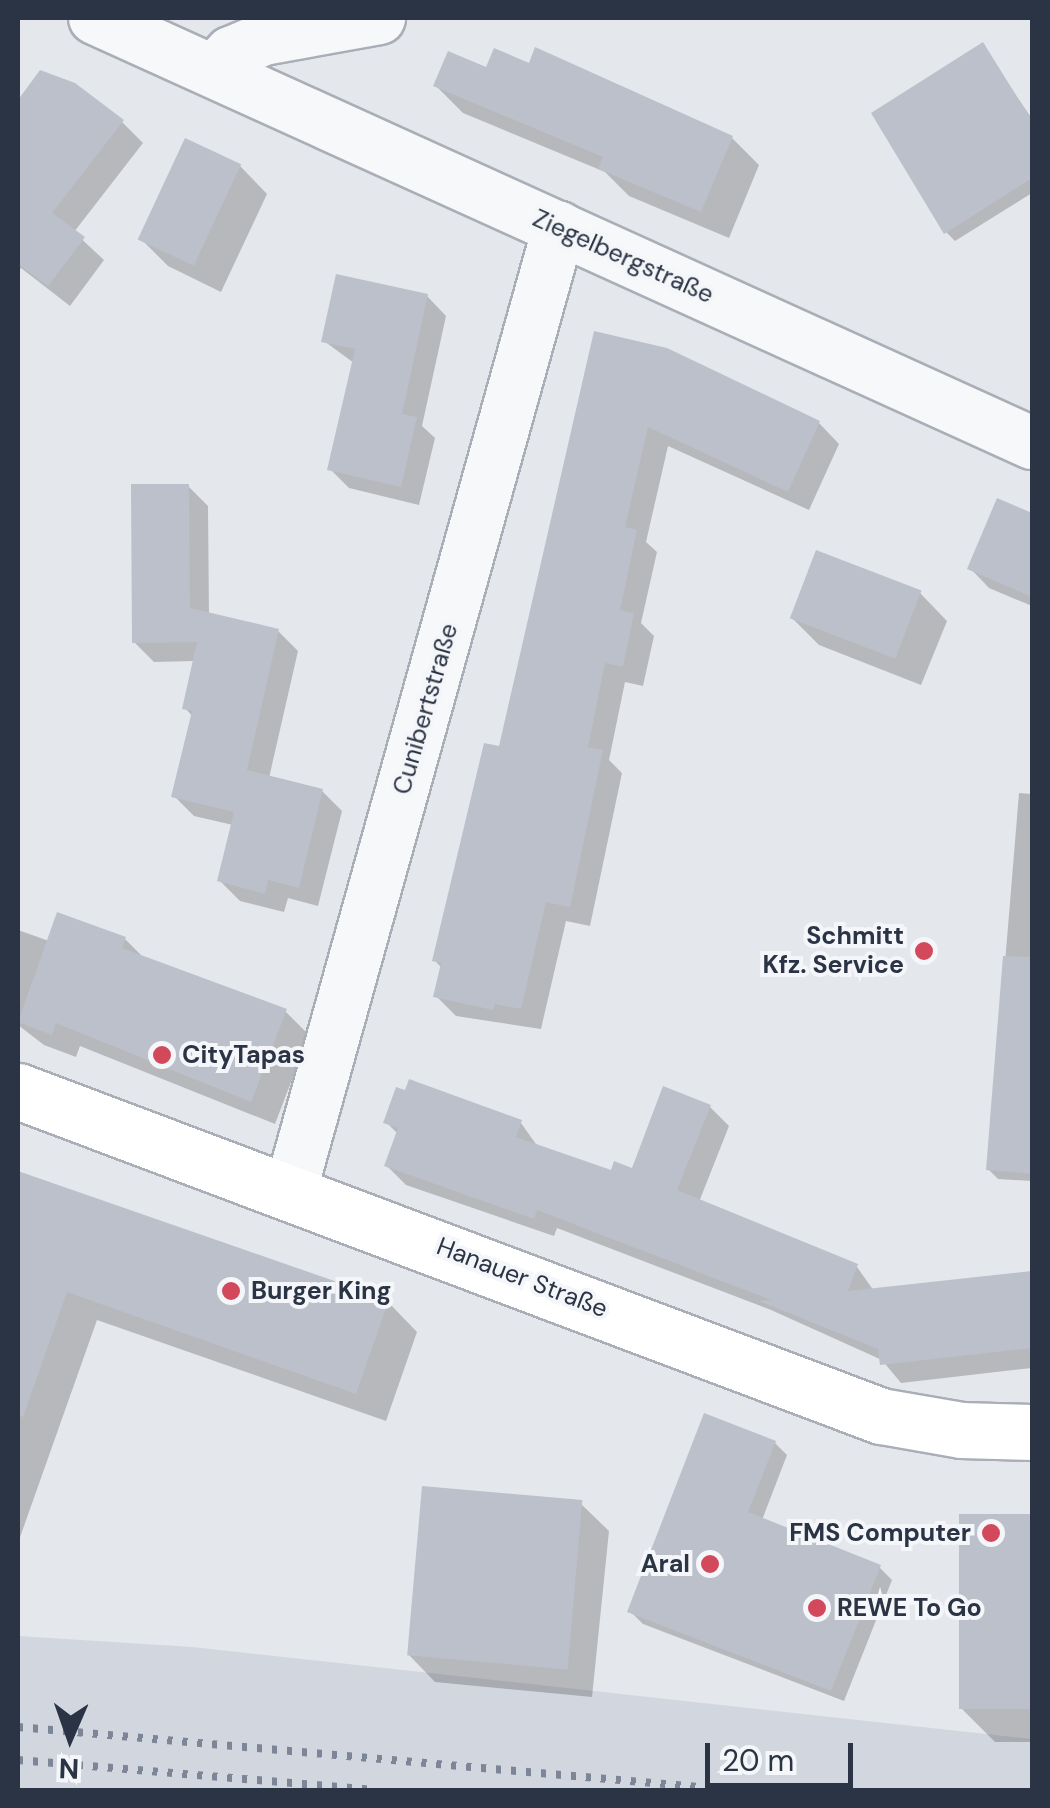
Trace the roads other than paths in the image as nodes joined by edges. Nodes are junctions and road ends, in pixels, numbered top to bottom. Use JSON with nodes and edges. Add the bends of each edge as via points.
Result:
{"nodes":[{"id":1,"x":95,"y":18,"type":"edge"},
{"id":2,"x":379,"y":18,"type":"edge"},
{"id":3,"x":214,"y":71,"type":"junction"},
{"id":4,"x":560,"y":228,"type":"junction"},
{"id":5,"x":1032,"y":443,"type":"edge"},
{"id":6,"x":18,"y":1091,"type":"edge"},
{"id":7,"x":291,"y":1189,"type":"junction"},
{"id":8,"x":1032,"y":1432,"type":"edge"}],
"edges":[{"from":1,"to":3,"type":"street","name":"Ziegelbergstraße"},
{"from":2,"to":3,"type":"street","via":[[264,38],[231,53]]},
{"from":3,"to":4,"type":"street","name":"Ziegelbergstraße"},
{"from":4,"to":5,"type":"street","name":"Ziegelbergstraße"},
{"from":4,"to":7,"type":"street","name":"Cunibertstraße"},
{"from":6,"to":7,"type":"main road","name":"Hanauer Straße"},
{"from":7,"to":8,"type":"main road","name":"Hanauer Straße","via":[[881,1416],[960,1430]]}]}
